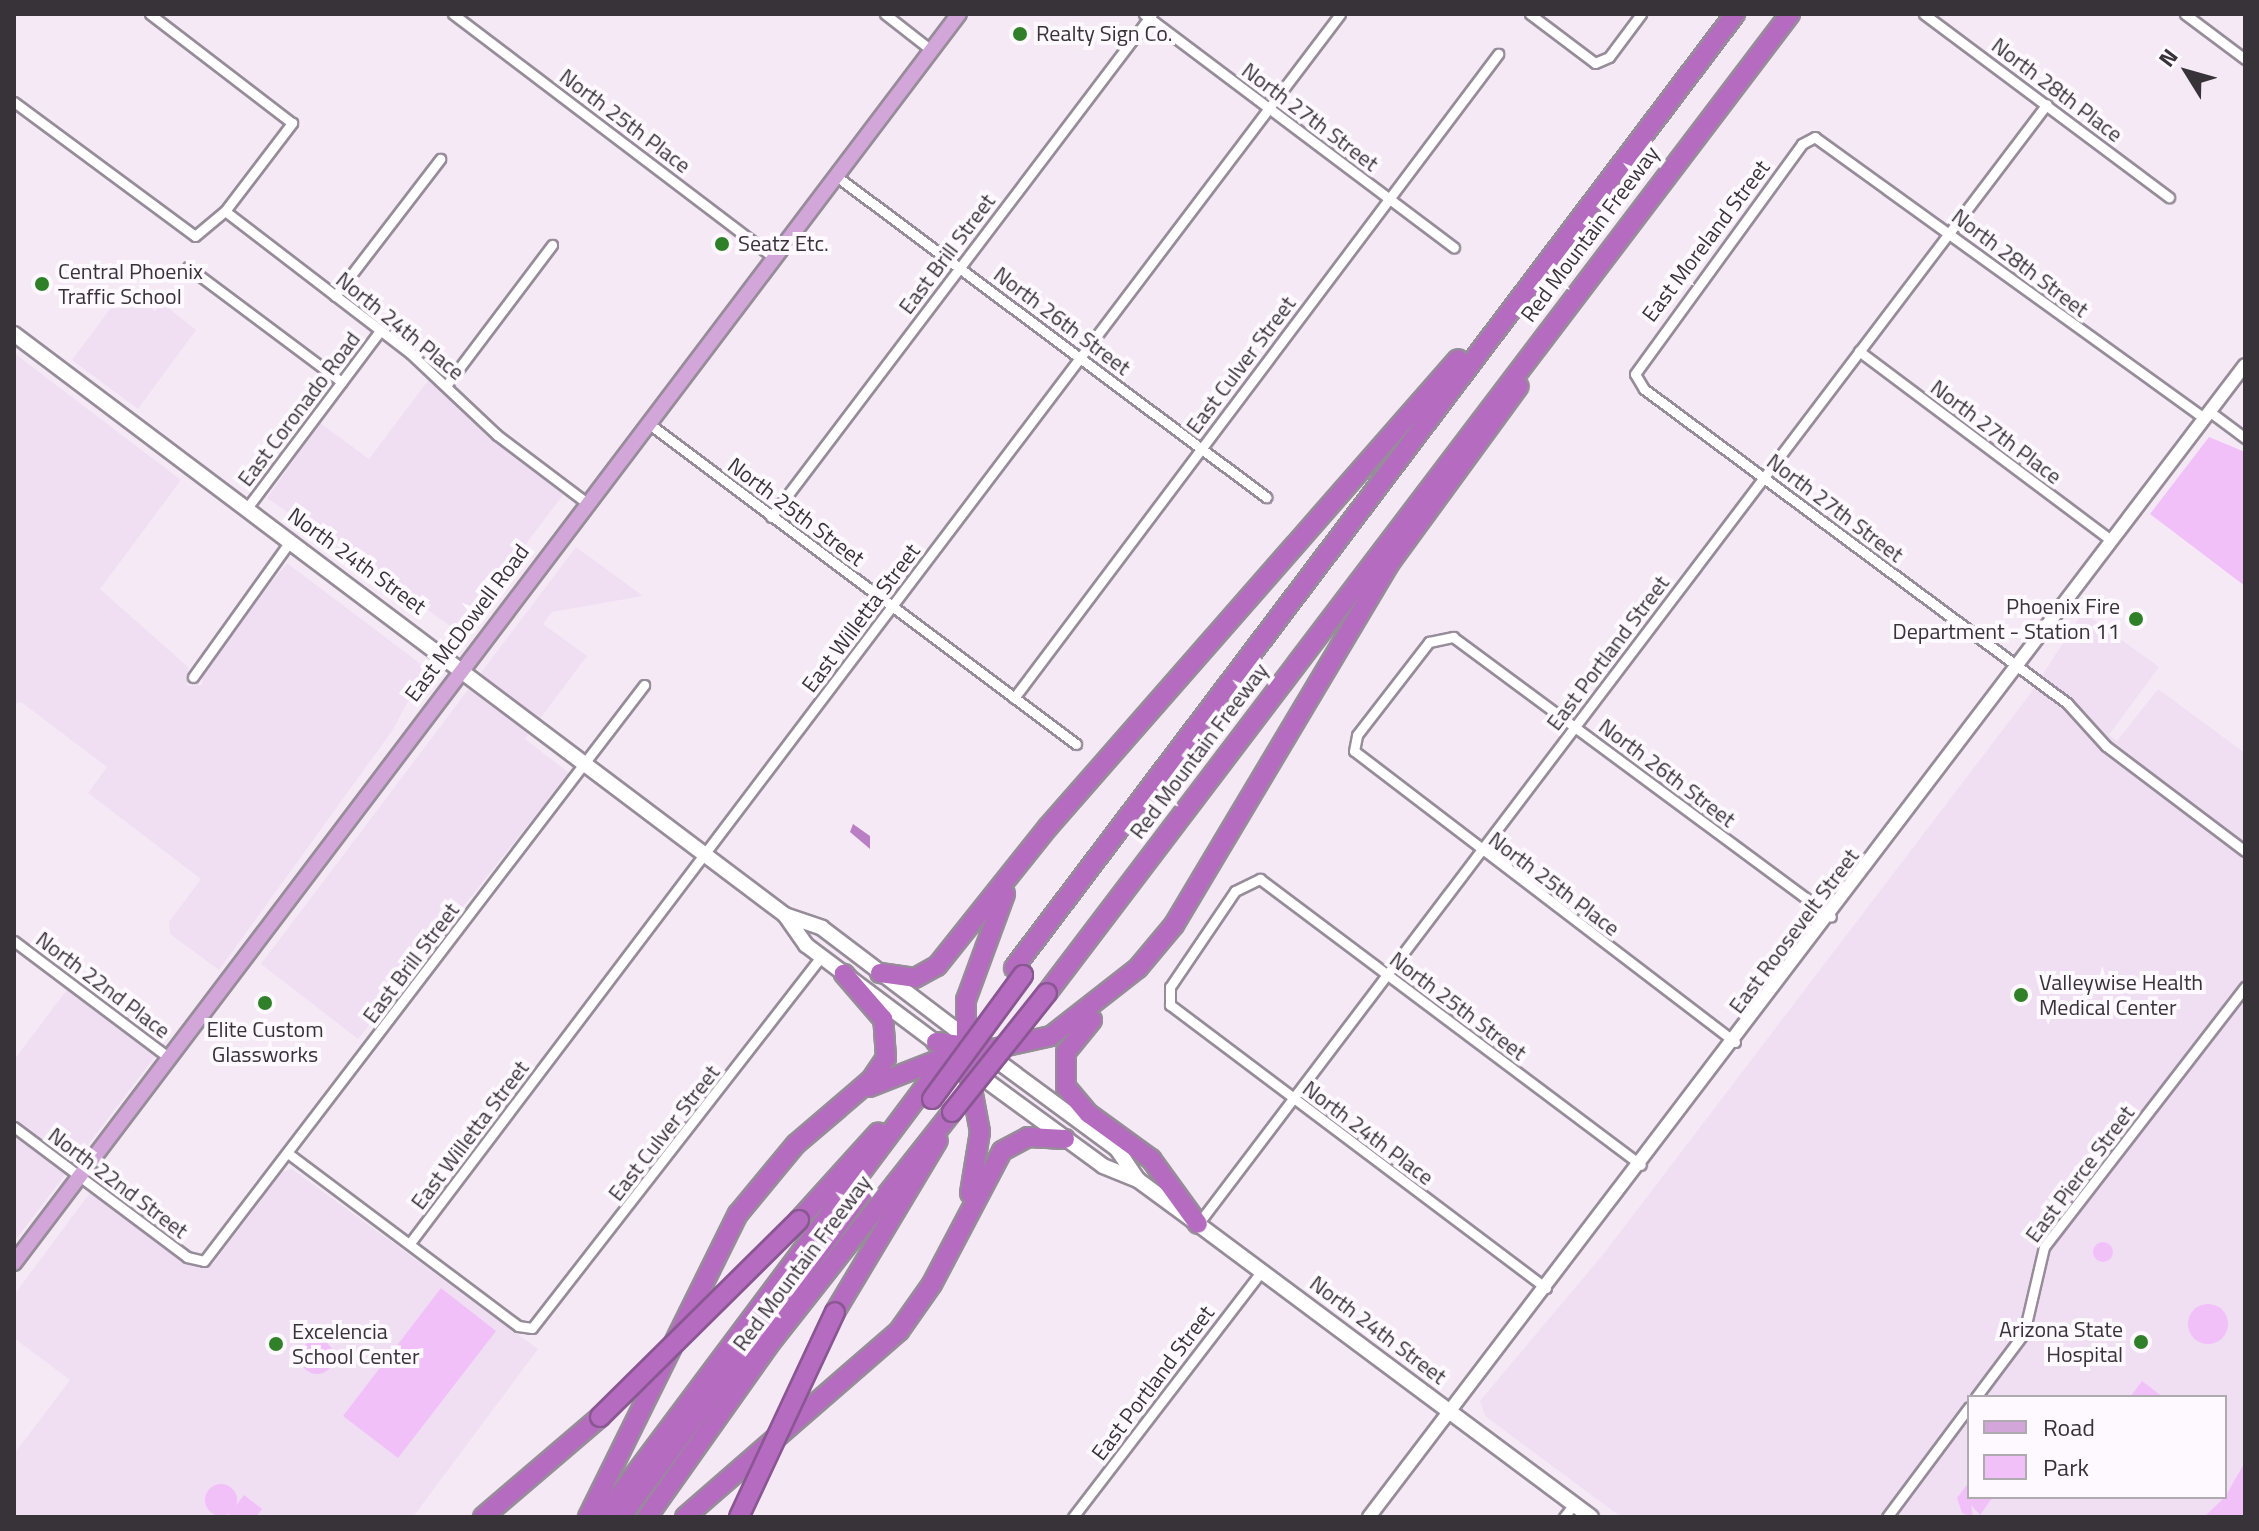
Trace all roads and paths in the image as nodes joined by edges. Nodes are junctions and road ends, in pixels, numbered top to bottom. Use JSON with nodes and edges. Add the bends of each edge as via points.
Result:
{"nodes":[{"id":1,"x":150,"y":14,"type":"edge"},
{"id":2,"x":453,"y":14,"type":"edge"},
{"id":3,"x":885,"y":14,"type":"edge"},
{"id":4,"x":959,"y":14,"type":"edge"},
{"id":5,"x":1340,"y":14,"type":"edge"},
{"id":6,"x":1530,"y":14,"type":"edge"},
{"id":7,"x":1641,"y":14,"type":"edge"},
{"id":8,"x":1735,"y":14,"type":"edge"},
{"id":9,"x":1790,"y":14,"type":"edge"},
{"id":10,"x":1924,"y":14,"type":"edge"},
{"id":11,"x":2185,"y":14,"type":"edge"},
{"id":12,"x":1148,"y":15,"type":"edge"},
{"id":13,"x":931,"y":50,"type":"junction"},
{"id":14,"x":1498,"y":54,"type":"dead end"},
{"id":15,"x":2245,"y":59,"type":"edge"},
{"id":16,"x":14,"y":102,"type":"edge"},
{"id":17,"x":2047,"y":104,"type":"junction"},
{"id":18,"x":1269,"y":108,"type":"junction"},
{"id":19,"x":1815,"y":137,"type":"joint"},
{"id":20,"x":440,"y":159,"type":"dead end"},
{"id":21,"x":836,"y":176,"type":"junction"},
{"id":22,"x":2169,"y":197,"type":"dead end"},
{"id":23,"x":1388,"y":199,"type":"junction"},
{"id":24,"x":225,"y":211,"type":"junction"},
{"id":25,"x":1949,"y":233,"type":"junction"},
{"id":26,"x":552,"y":245,"type":"dead end"},
{"id":27,"x":1454,"y":248,"type":"dead end"},
{"id":28,"x":1551,"y":251,"type":"junction"},
{"id":29,"x":774,"y":258,"type":"junction"},
{"id":30,"x":959,"y":266,"type":"junction"},
{"id":31,"x":188,"y":267,"type":"dead end"},
{"id":32,"x":335,"y":296,"type":"junction"},
{"id":33,"x":1571,"y":298,"type":"junction"},
{"id":34,"x":380,"y":331,"type":"junction"},
{"id":35,"x":14,"y":334,"type":"edge"},
{"id":36,"x":1859,"y":351,"type":"junction"},
{"id":37,"x":1080,"y":358,"type":"junction"},
{"id":38,"x":2245,"y":365,"type":"edge"},
{"id":39,"x":1635,"y":374,"type":"joint"},
{"id":40,"x":342,"y":382,"type":"junction"},
{"id":41,"x":448,"y":383,"type":"junction"},
{"id":42,"x":2207,"y":414,"type":"junction"},
{"id":43,"x":648,"y":423,"type":"junction"},
{"id":44,"x":2245,"y":438,"type":"edge"},
{"id":45,"x":1201,"y":448,"type":"junction"},
{"id":46,"x":1763,"y":477,"type":"junction"},
{"id":47,"x":1266,"y":497,"type":"dead end"},
{"id":48,"x":587,"y":503,"type":"junction"},
{"id":49,"x":247,"y":508,"type":"junction"},
{"id":50,"x":771,"y":517,"type":"junction"},
{"id":51,"x":291,"y":540,"type":"junction"},
{"id":52,"x":2112,"y":541,"type":"junction"},
{"id":53,"x":891,"y":607,"type":"junction"},
{"id":54,"x":460,"y":667,"type":"junction"},
{"id":55,"x":2020,"y":668,"type":"junction"},
{"id":56,"x":193,"y":677,"type":"dead end"},
{"id":57,"x":644,"y":685,"type":"dead end"},
{"id":58,"x":1014,"y":698,"type":"junction"},
{"id":59,"x":1574,"y":726,"type":"junction"},
{"id":60,"x":1076,"y":744,"type":"dead end"},
{"id":61,"x":1354,"y":751,"type":"joint"},
{"id":62,"x":585,"y":763,"type":"junction"},
{"id":63,"x":1481,"y":851,"type":"junction"},
{"id":64,"x":2245,"y":851,"type":"edge"},
{"id":65,"x":706,"y":855,"type":"junction"},
{"id":66,"x":1020,"y":863,"type":"junction"},
{"id":67,"x":785,"y":915,"type":"junction"},
{"id":68,"x":1831,"y":917,"type":"junction"},
{"id":69,"x":14,"y":941,"type":"edge"},
{"id":70,"x":821,"y":957,"type":"junction"},
{"id":71,"x":1138,"y":968,"type":"junction"},
{"id":72,"x":1018,"y":971,"type":"junction"},
{"id":73,"x":880,"y":973,"type":"junction"},
{"id":74,"x":844,"y":974,"type":"junction"},
{"id":75,"x":1387,"y":975,"type":"junction"},
{"id":76,"x":2245,"y":987,"type":"edge"},
{"id":77,"x":1170,"y":1005,"type":"joint"},
{"id":78,"x":936,"y":1042,"type":"joint"},
{"id":79,"x":1735,"y":1042,"type":"junction"},
{"id":80,"x":965,"y":1052,"type":"junction"},
{"id":81,"x":169,"y":1058,"type":"junction"},
{"id":82,"x":859,"y":1091,"type":"junction"},
{"id":83,"x":923,"y":1094,"type":"junction"},
{"id":84,"x":1293,"y":1099,"type":"junction"},
{"id":85,"x":952,"y":1112,"type":"junction"},
{"id":86,"x":14,"y":1127,"type":"edge"},
{"id":87,"x":1065,"y":1139,"type":"junction"},
{"id":88,"x":289,"y":1154,"type":"junction"},
{"id":89,"x":1641,"y":1165,"type":"junction"},
{"id":90,"x":80,"y":1178,"type":"junction"},
{"id":91,"x":1138,"y":1180,"type":"junction"},
{"id":92,"x":1198,"y":1224,"type":"junction"},
{"id":93,"x":956,"y":1238,"type":"junction"},
{"id":94,"x":410,"y":1243,"type":"junction"},
{"id":95,"x":204,"y":1261,"type":"joint"},
{"id":96,"x":14,"y":1263,"type":"edge"},
{"id":97,"x":1262,"y":1271,"type":"junction"},
{"id":98,"x":1546,"y":1288,"type":"junction"},
{"id":99,"x":835,"y":1312,"type":"junction"},
{"id":100,"x":771,"y":1342,"type":"junction"},
{"id":101,"x":1978,"y":1395,"type":"edge"},
{"id":102,"x":1967,"y":1410,"type":"edge"},
{"id":103,"x":1451,"y":1412,"type":"junction"},
{"id":104,"x":600,"y":1417,"type":"junction"},
{"id":105,"x":1574,"y":1504,"type":"junction"},
{"id":106,"x":483,"y":1517,"type":"edge"},
{"id":107,"x":499,"y":1517,"type":"edge"},
{"id":108,"x":588,"y":1517,"type":"edge"},
{"id":109,"x":603,"y":1517,"type":"edge"},
{"id":110,"x":621,"y":1517,"type":"edge"},
{"id":111,"x":632,"y":1517,"type":"edge"},
{"id":112,"x":647,"y":1517,"type":"edge"},
{"id":113,"x":685,"y":1517,"type":"edge"},
{"id":114,"x":739,"y":1517,"type":"edge"},
{"id":115,"x":750,"y":1517,"type":"edge"},
{"id":116,"x":1073,"y":1517,"type":"edge"},
{"id":117,"x":1369,"y":1517,"type":"edge"},
{"id":118,"x":1564,"y":1517,"type":"edge"},
{"id":119,"x":1591,"y":1517,"type":"edge"},
{"id":120,"x":1887,"y":1517,"type":"edge"}],
"edges":[{"from":1,"to":24,"type":"street","via":[[292,123]]},
{"from":2,"to":29,"type":"street","name":"North 25th Place"},
{"from":3,"to":13,"type":"street"},
{"from":4,"to":13,"type":"main road","name":"East McDowell Road"},
{"from":5,"to":18,"type":"street","name":"East Willetta Street"},
{"from":6,"to":7,"type":"street","via":[[1595,63],[1609,57]]},
{"from":8,"to":28,"type":"highway","name":"Red Mountain Freeway"},
{"from":9,"to":33,"type":"highway","name":"Red Mountain Freeway"},
{"from":10,"to":17,"type":"street","name":"North 28th Place"},
{"from":11,"to":15,"type":"street"},
{"from":12,"to":18,"type":"street","name":"North 27th Street"},
{"from":12,"to":30,"type":"street","name":"East Brill Street"},
{"from":13,"to":21,"type":"main road","name":"East McDowell Road"},
{"from":14,"to":23,"type":"street","name":"East Culver Street"},
{"from":16,"to":24,"type":"street","via":[[195,236]]},
{"from":17,"to":22,"type":"street","name":"North 28th Place"},
{"from":17,"to":25,"type":"street","name":"East Portland Street"},
{"from":18,"to":23,"type":"street","name":"North 27th Street"},
{"from":18,"to":37,"type":"street","name":"East Willetta Street"},
{"from":19,"to":25,"type":"street","name":"North 28th Street"},
{"from":19,"to":39,"type":"street","name":"East Moreland Street","via":[[1802,144]]},
{"from":20,"to":32,"type":"street","name":"East Coronado Road"},
{"from":21,"to":29,"type":"main road","name":"East McDowell Road"},
{"from":21,"to":30,"type":"street","name":"North 26th Street"},
{"from":23,"to":27,"type":"street","name":"North 27th Street"},
{"from":23,"to":45,"type":"street","name":"East Culver Street"},
{"from":24,"to":32,"type":"street","name":"North 24th Place"},
{"from":25,"to":36,"type":"street","name":"East Portland Street"},
{"from":25,"to":42,"type":"street","name":"North 28th Street"},
{"from":26,"to":41,"type":"street"},
{"from":28,"to":66,"type":"highway"},
{"from":28,"to":72,"type":"highway","name":"Red Mountain Freeway"},
{"from":29,"to":43,"type":"main road","name":"East McDowell Road"},
{"from":30,"to":37,"type":"street","name":"North 26th Street"},
{"from":30,"to":50,"type":"street","name":"East Brill Street"},
{"from":31,"to":40,"type":"street"},
{"from":32,"to":34,"type":"street","name":"North 24th Place"},
{"from":33,"to":71,"type":"highway","via":[[1562,325],[1389,564],[1174,925]]},
{"from":33,"to":85,"type":"highway","name":"Red Mountain Freeway","bridge":true},
{"from":34,"to":40,"type":"street","name":"East Coronado Road"},
{"from":34,"to":41,"type":"street","name":"North 24th Place"},
{"from":35,"to":49,"type":"main road","name":"North 24th Street"},
{"from":36,"to":46,"type":"street","name":"East Portland Street"},
{"from":36,"to":52,"type":"street","name":"North 27th Place"},
{"from":37,"to":45,"type":"street","name":"North 26th Street"},
{"from":37,"to":53,"type":"street","name":"East Willetta Street"},
{"from":38,"to":42,"type":"street","name":"East Roosevelt Street"},
{"from":39,"to":46,"type":"street","name":"North 27th Street","via":[[1644,389]]},
{"from":40,"to":49,"type":"street","name":"East Coronado Road"},
{"from":41,"to":48,"type":"street","name":"North 24th Place","via":[[497,435]]},
{"from":42,"to":44,"type":"street","name":"North 28th Street"},
{"from":42,"to":52,"type":"street","name":"East Roosevelt Street"},
{"from":43,"to":48,"type":"main road","name":"East McDowell Road"},
{"from":43,"to":50,"type":"street","name":"North 25th Street"},
{"from":45,"to":47,"type":"street","name":"North 26th Street"},
{"from":45,"to":58,"type":"street","name":"East Culver Street"},
{"from":46,"to":55,"type":"street","name":"North 27th Street"},
{"from":46,"to":59,"type":"street","name":"East Portland Street"},
{"from":48,"to":54,"type":"main road","name":"East McDowell Road"},
{"from":49,"to":51,"type":"main road","name":"North 24th Street"},
{"from":50,"to":53,"type":"street","name":"North 25th Street"},
{"from":51,"to":54,"type":"main road","name":"North 24th Street"},
{"from":51,"to":56,"type":"street"},
{"from":52,"to":55,"type":"street","name":"East Roosevelt Street"},
{"from":53,"to":58,"type":"street","name":"North 25th Street"},
{"from":53,"to":65,"type":"street","name":"East Willetta Street"},
{"from":54,"to":62,"type":"main road","name":"North 24th Street"},
{"from":54,"to":81,"type":"main road","name":"East McDowell Road"},
{"from":55,"to":64,"type":"street","name":"North 27th Street","via":[[2106,746]]},
{"from":55,"to":68,"type":"street","name":"East Roosevelt Street"},
{"from":57,"to":62,"type":"street","name":"East Brill Street"},
{"from":58,"to":60,"type":"street","name":"North 25th Street"},
{"from":59,"to":61,"type":"street","name":"North 26th Street","via":[[1441,634],[1357,735]]},
{"from":59,"to":63,"type":"street","name":"East Portland Street"},
{"from":59,"to":68,"type":"street","name":"North 26th Street"},
{"from":61,"to":63,"type":"street","name":"North 25th Place"},
{"from":62,"to":65,"type":"main road","name":"North 24th Street"},
{"from":62,"to":88,"type":"street","name":"East Brill Street"},
{"from":63,"to":75,"type":"street","name":"East Portland Street"},
{"from":63,"to":79,"type":"street","name":"North 25th Place"},
{"from":65,"to":67,"type":"main road","name":"North 24th Street"},
{"from":65,"to":94,"type":"street","name":"East Willetta Street"},
{"from":66,"to":73,"type":"highway","via":[[937,966],[915,978]]},
{"from":66,"to":80,"type":"highway","via":[[970,975]]},
{"from":67,"to":70,"type":"main road","name":"North 24th Street"},
{"from":67,"to":73,"type":"main road","name":"North 24th Street","via":[[822,928]]},
{"from":68,"to":79,"type":"street","name":"East Roosevelt Street"},
{"from":69,"to":81,"type":"street","name":"North 22nd Place"},
{"from":70,"to":74,"type":"main road","name":"North 24th Street"},
{"from":70,"to":94,"type":"street","name":"East Culver Street","via":[[532,1328],[518,1326]]},
{"from":71,"to":80,"type":"highway","via":[[1051,1036]]},
{"from":71,"to":92,"type":"highway","via":[[1071,1044],[1064,1075],[1074,1100],[1151,1159]]},
{"from":72,"to":80,"type":"highway","name":"Red Mountain Freeway"},
{"from":72,"to":83,"type":"highway","bridge":true},
{"from":73,"to":80,"type":"main road","name":"North 24th Street"},
{"from":74,"to":78,"type":"main road","name":"North 24th Street"},
{"from":74,"to":82,"type":"highway","via":[[879,1011],[888,1040],[881,1067]]},
{"from":75,"to":77,"type":"street","name":"North 25th Street","via":[[1252,878],[1235,891],[1170,987]]},
{"from":75,"to":84,"type":"street","name":"East Portland Street"},
{"from":75,"to":89,"type":"street","name":"North 25th Street"},
{"from":76,"to":101,"type":"street","name":"East Pierce Street","via":[[2044,1247],[2024,1333]]},
{"from":77,"to":84,"type":"street","name":"North 24th Place"},
{"from":78,"to":80,"type":"highway"},
{"from":79,"to":89,"type":"street","name":"East Roosevelt Street"},
{"from":80,"to":82,"type":"highway"},
{"from":80,"to":83,"type":"highway","name":"Red Mountain Freeway"},
{"from":80,"to":87,"type":"main road","name":"North 24th Street"},
{"from":80,"to":91,"type":"main road","name":"North 24th Street","via":[[1117,1149]]},
{"from":80,"to":93,"type":"highway","via":[[979,1148]]},
{"from":81,"to":90,"type":"main road","name":"East McDowell Road"},
{"from":82,"to":108,"type":"highway","via":[[775,1166],[723,1238]]},
{"from":83,"to":104,"type":"highway","bridge":true},
{"from":83,"to":109,"type":"highway","name":"Red Mountain Freeway"},
{"from":83,"to":110,"type":"highway"},
{"from":84,"to":92,"type":"street","name":"East Portland Street"},
{"from":84,"to":98,"type":"street","name":"North 24th Place"},
{"from":85,"to":99,"type":"highway"},
{"from":85,"to":100,"type":"highway","name":"Red Mountain Freeway"},
{"from":86,"to":90,"type":"street","name":"North 22nd Street"},
{"from":87,"to":91,"type":"main road","name":"North 24th Street"},
{"from":87,"to":93,"type":"highway","via":[[1028,1137],[1002,1151]]},
{"from":88,"to":94,"type":"street"},
{"from":88,"to":95,"type":"street","name":"East Brill Street"},
{"from":89,"to":98,"type":"street","name":"East Roosevelt Street"},
{"from":90,"to":95,"type":"street","name":"North 22nd Street","via":[[187,1257]]},
{"from":90,"to":96,"type":"main road","name":"East McDowell Road"},
{"from":91,"to":92,"type":"main road","name":"North 24th Street"},
{"from":92,"to":97,"type":"main road","name":"North 24th Street"},
{"from":93,"to":113,"type":"highway","via":[[899,1331]]},
{"from":97,"to":103,"type":"main road","name":"North 24th Street"},
{"from":97,"to":116,"type":"street","name":"East Portland Street"},
{"from":98,"to":103,"type":"street","name":"East Roosevelt Street"},
{"from":99,"to":114,"type":"highway","bridge":true},
{"from":99,"to":115,"type":"highway","bridge":true},
{"from":100,"to":111,"type":"highway"},
{"from":100,"to":112,"type":"highway","name":"Red Mountain Freeway"},
{"from":102,"to":120,"type":"street"},
{"from":103,"to":105,"type":"main road","name":"North 24th Street"},
{"from":103,"to":117,"type":"street","name":"East Roosevelt Street"},
{"from":104,"to":106,"type":"highway"},
{"from":104,"to":107,"type":"highway"},
{"from":105,"to":118,"type":"street"},
{"from":105,"to":119,"type":"main road","name":"North 24th Street"}]}
